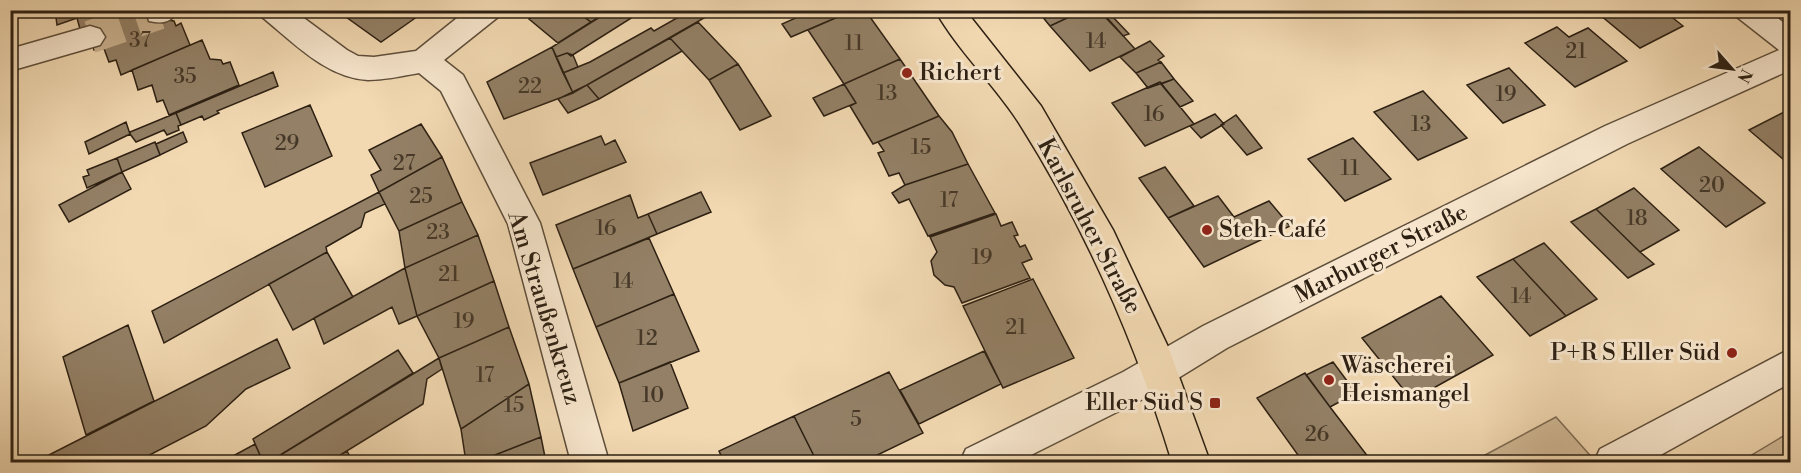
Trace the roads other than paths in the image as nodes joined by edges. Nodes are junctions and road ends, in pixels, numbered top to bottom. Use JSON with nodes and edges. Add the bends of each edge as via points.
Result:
{"nodes":[{"id":1,"x":272,"y":10,"type":"edge"},
{"id":2,"x":488,"y":10,"type":"edge"},
{"id":3,"x":949,"y":10,"type":"edge"},
{"id":4,"x":1747,"y":10,"type":"edge"},
{"id":5,"x":1772,"y":10,"type":"edge"},
{"id":6,"x":1791,"y":35,"type":"edge"},
{"id":7,"x":90,"y":37,"type":"tunnel mouth"},
{"id":8,"x":1791,"y":43,"type":"edge"},
{"id":9,"x":1791,"y":58,"type":"edge"},
{"id":10,"x":10,"y":60,"type":"edge"},
{"id":11,"x":424,"y":61,"type":"junction"},
{"id":12,"x":1791,"y":365,"type":"edge"},
{"id":13,"x":1160,"y":368,"type":"junction"},
{"id":14,"x":590,"y":462,"type":"edge"},
{"id":15,"x":979,"y":462,"type":"edge"},
{"id":16,"x":1191,"y":462,"type":"edge"},
{"id":17,"x":1613,"y":462,"type":"edge"}],
"edges":[{"from":1,"to":11,"type":"street","via":[[342,61],[358,67]]},
{"from":2,"to":11,"type":"street"},
{"from":3,"to":13,"type":"main road","name":"Karlsruher Straße","via":[[1025,108],[1080,201]]},
{"from":4,"to":8,"type":"street"},
{"from":5,"to":6,"type":"street"},
{"from":7,"to":10,"type":"street"},
{"from":9,"to":13,"type":"street","name":"Marburger Straße","via":[[1616,135]]},
{"from":11,"to":14,"type":"street","name":"Am Straußenkreuz","via":[[452,83],[524,223]]},
{"from":12,"to":17,"type":"street"},
{"from":13,"to":15,"type":"street","name":"Marburger Straße","via":[[1136,384]]},
{"from":13,"to":16,"type":"main road","name":"Karlsruher Straße"}]}
